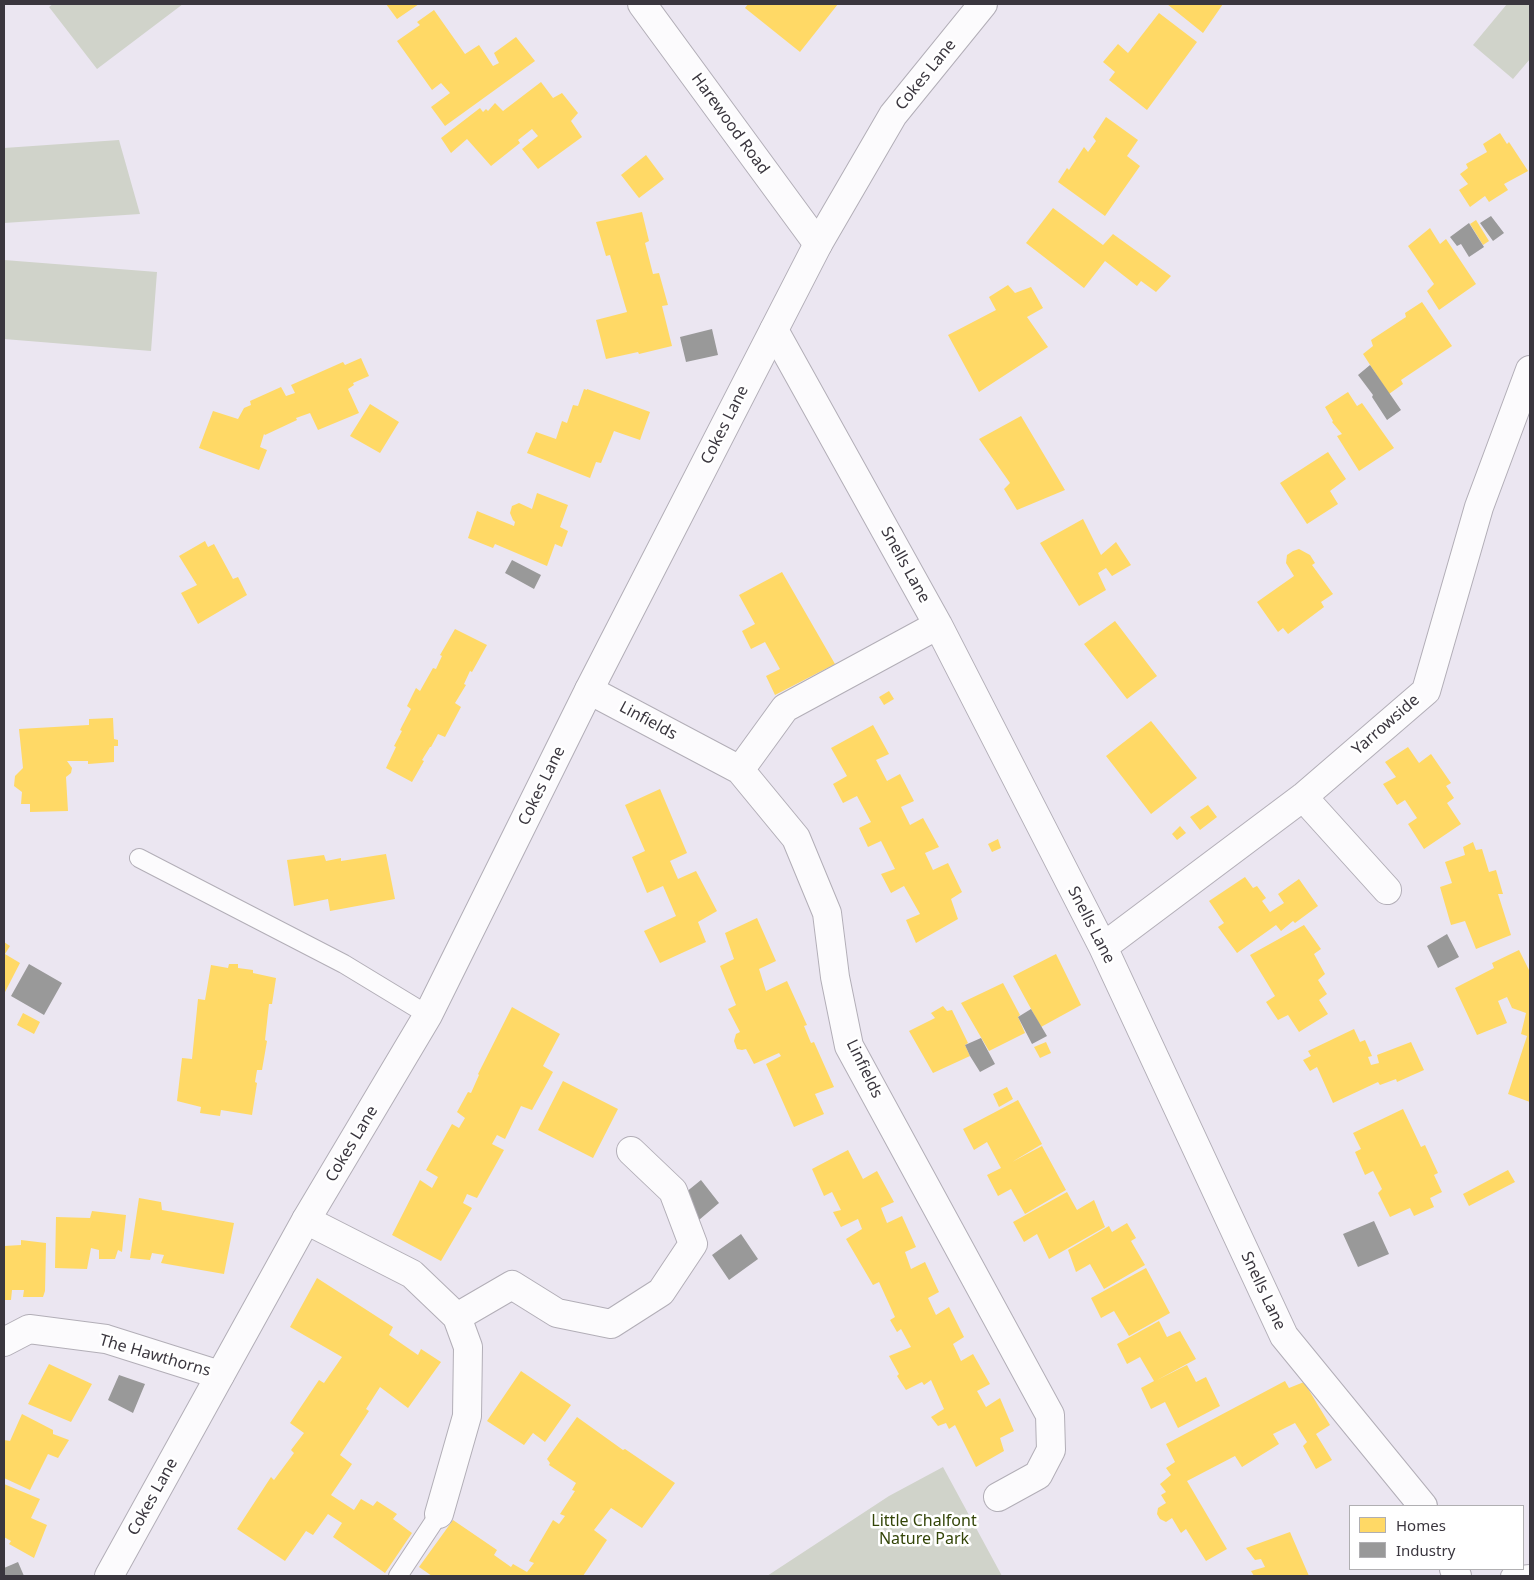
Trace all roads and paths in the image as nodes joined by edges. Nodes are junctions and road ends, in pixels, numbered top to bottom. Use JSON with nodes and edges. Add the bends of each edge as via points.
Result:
{"nodes":[{"id":1,"x":642,"y":4,"type":"edge"},
{"id":2,"x":983,"y":4,"type":"edge"},
{"id":3,"x":818,"y":244,"type":"junction"},
{"id":4,"x":774,"y":330,"type":"junction"},
{"id":5,"x":1530,"y":370,"type":"edge"},
{"id":6,"x":938,"y":625,"type":"junction"},
{"id":7,"x":589,"y":690,"type":"junction"},
{"id":8,"x":740,"y":770,"type":"junction"},
{"id":9,"x":1303,"y":797,"type":"junction"},
{"id":10,"x":139,"y":858,"type":"dead end"},
{"id":11,"x":1388,"y":890,"type":"dead end"},
{"id":12,"x":1103,"y":947,"type":"junction"},
{"id":13,"x":428,"y":1015,"type":"junction"},
{"id":14,"x":630,"y":1150,"type":"dead end"},
{"id":15,"x":306,"y":1220,"type":"junction"},
{"id":16,"x":457,"y":1317,"type":"junction"},
{"id":17,"x":4,"y":1342,"type":"edge"},
{"id":18,"x":220,"y":1375,"type":"junction"},
{"id":19,"x":998,"y":1496,"type":"dead end"},
{"id":20,"x":1422,"y":1505,"type":"edge"},
{"id":21,"x":438,"y":1514,"type":"joint"},
{"id":22,"x":1530,"y":1574,"type":"edge"},
{"id":23,"x":109,"y":1576,"type":"edge"},
{"id":24,"x":398,"y":1576,"type":"edge"},
{"id":25,"x":1510,"y":1576,"type":"edge"}],
"edges":[{"from":1,"to":3,"type":"street","name":"Harewood Road"},
{"from":2,"to":3,"type":"street","name":"Cokes Lane","via":[[893,115]]},
{"from":3,"to":4,"type":"street","name":"Cokes Lane"},
{"from":4,"to":6,"type":"street","name":"Snells Lane"},
{"from":4,"to":7,"type":"street","name":"Cokes Lane"},
{"from":5,"to":9,"type":"street","name":"Yarrowside","via":[[1479,507],[1426,691]]},
{"from":6,"to":8,"type":"street","via":[[785,708]]},
{"from":6,"to":12,"type":"street","name":"Snells Lane"},
{"from":7,"to":8,"type":"street","name":"Linfields"},
{"from":7,"to":13,"type":"street","name":"Cokes Lane"},
{"from":8,"to":19,"type":"street","name":"Linfields","via":[[796,838],[827,913],[835,977],[849,1046],[1050,1415],[1051,1450],[1038,1475]]},
{"from":9,"to":11,"type":"street"},
{"from":9,"to":12,"type":"street","name":"Yarrowside"},
{"from":10,"to":13,"type":"lane","via":[[344,964]]},
{"from":12,"to":20,"type":"street","name":"Snells Lane","via":[[1284,1336]]},
{"from":13,"to":15,"type":"street","name":"Cokes Lane"},
{"from":14,"to":16,"type":"street","via":[[673,1191],[694,1244],[661,1292],[611,1324],[557,1313],[512,1285]]},
{"from":15,"to":16,"type":"street","via":[[412,1274]]},
{"from":15,"to":18,"type":"street","name":"Cokes Lane"},
{"from":16,"to":21,"type":"street","via":[[468,1347],[466,1416]]},
{"from":17,"to":18,"type":"street","name":"The Hawthorns","via":[[29,1329],[106,1339]]},
{"from":18,"to":23,"type":"street","name":"Cokes Lane"},
{"from":21,"to":24,"type":"lane"},
{"from":22,"to":25,"type":"lane"}]}
